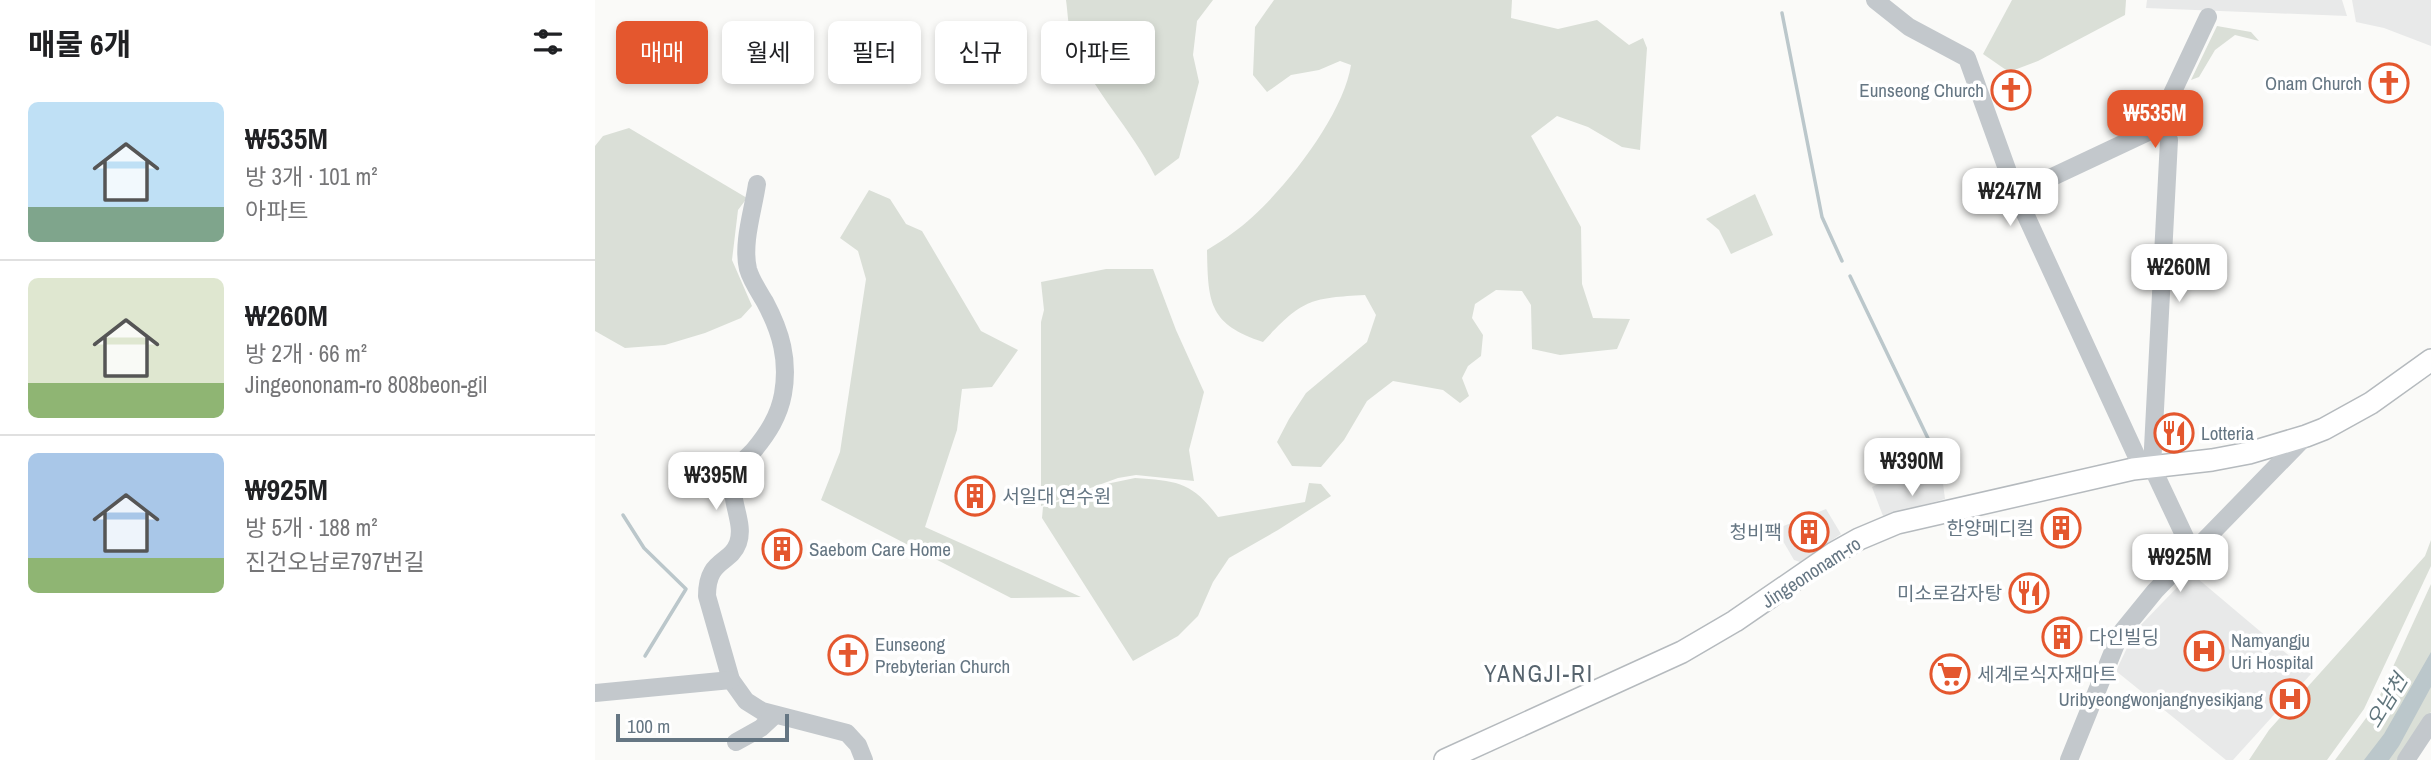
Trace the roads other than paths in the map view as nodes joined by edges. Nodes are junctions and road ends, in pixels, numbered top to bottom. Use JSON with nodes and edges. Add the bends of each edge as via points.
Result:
{"nodes":[{"id":1,"x":1875,"y":0,"type":"edge"},
{"id":2,"x":2208,"y":17,"type":"dead end"},
{"id":3,"x":2169,"y":140,"type":"dead end"},
{"id":4,"x":757,"y":184,"type":"dead end"},
{"id":5,"x":2016,"y":194,"type":"junction"},
{"id":6,"x":2431,"y":360,"type":"edge"},
{"id":7,"x":2306,"y":436,"type":"junction"},
{"id":8,"x":2147,"y":467,"type":"junction"},
{"id":9,"x":2193,"y":554,"type":"junction"},
{"id":10,"x":731,"y":680,"type":"junction"},
{"id":11,"x":595,"y":693,"type":"edge"},
{"id":12,"x":775,"y":715,"type":"junction"},
{"id":13,"x":2431,"y":722,"type":"edge"},
{"id":14,"x":736,"y":743,"type":"dead end"},
{"id":15,"x":1452,"y":759,"type":"edge"},
{"id":16,"x":2071,"y":759,"type":"edge"},
{"id":17,"x":864,"y":760,"type":"edge"},
{"id":18,"x":2406,"y":760,"type":"edge"}],
"edges":[{"from":1,"to":5,"type":"street","via":[[1909,27],[1967,58]]},
{"from":2,"to":5,"type":"street","via":[[2150,131]]},
{"from":3,"to":8,"type":"street"},
{"from":4,"to":10,"type":"street","via":[[746,253],[748,272],[775,320],[786,370],[775,422],[736,469],[731,494],[739,542],[717,564],[707,583]]},
{"from":5,"to":8,"type":"street","via":[[2107,396]]},
{"from":6,"to":7,"type":"main road","name":"Jingeononam-ro","via":[[2371,403]]},
{"from":7,"to":8,"type":"main road","name":"Jingeononam-ro","via":[[2249,453]]},
{"from":7,"to":9,"type":"street"},
{"from":8,"to":9,"type":"street"},
{"from":8,"to":15,"type":"main road","name":"Jingeononam-ro","via":[[1897,523],[1813,567],[1682,652]]},
{"from":9,"to":16,"type":"street","via":[[2120,634]]},
{"from":10,"to":11,"type":"street"},
{"from":10,"to":12,"type":"street","via":[[746,701]]},
{"from":12,"to":14,"type":"street"},
{"from":12,"to":17,"type":"street","via":[[847,733]]},
{"from":13,"to":18,"type":"street"}]}
